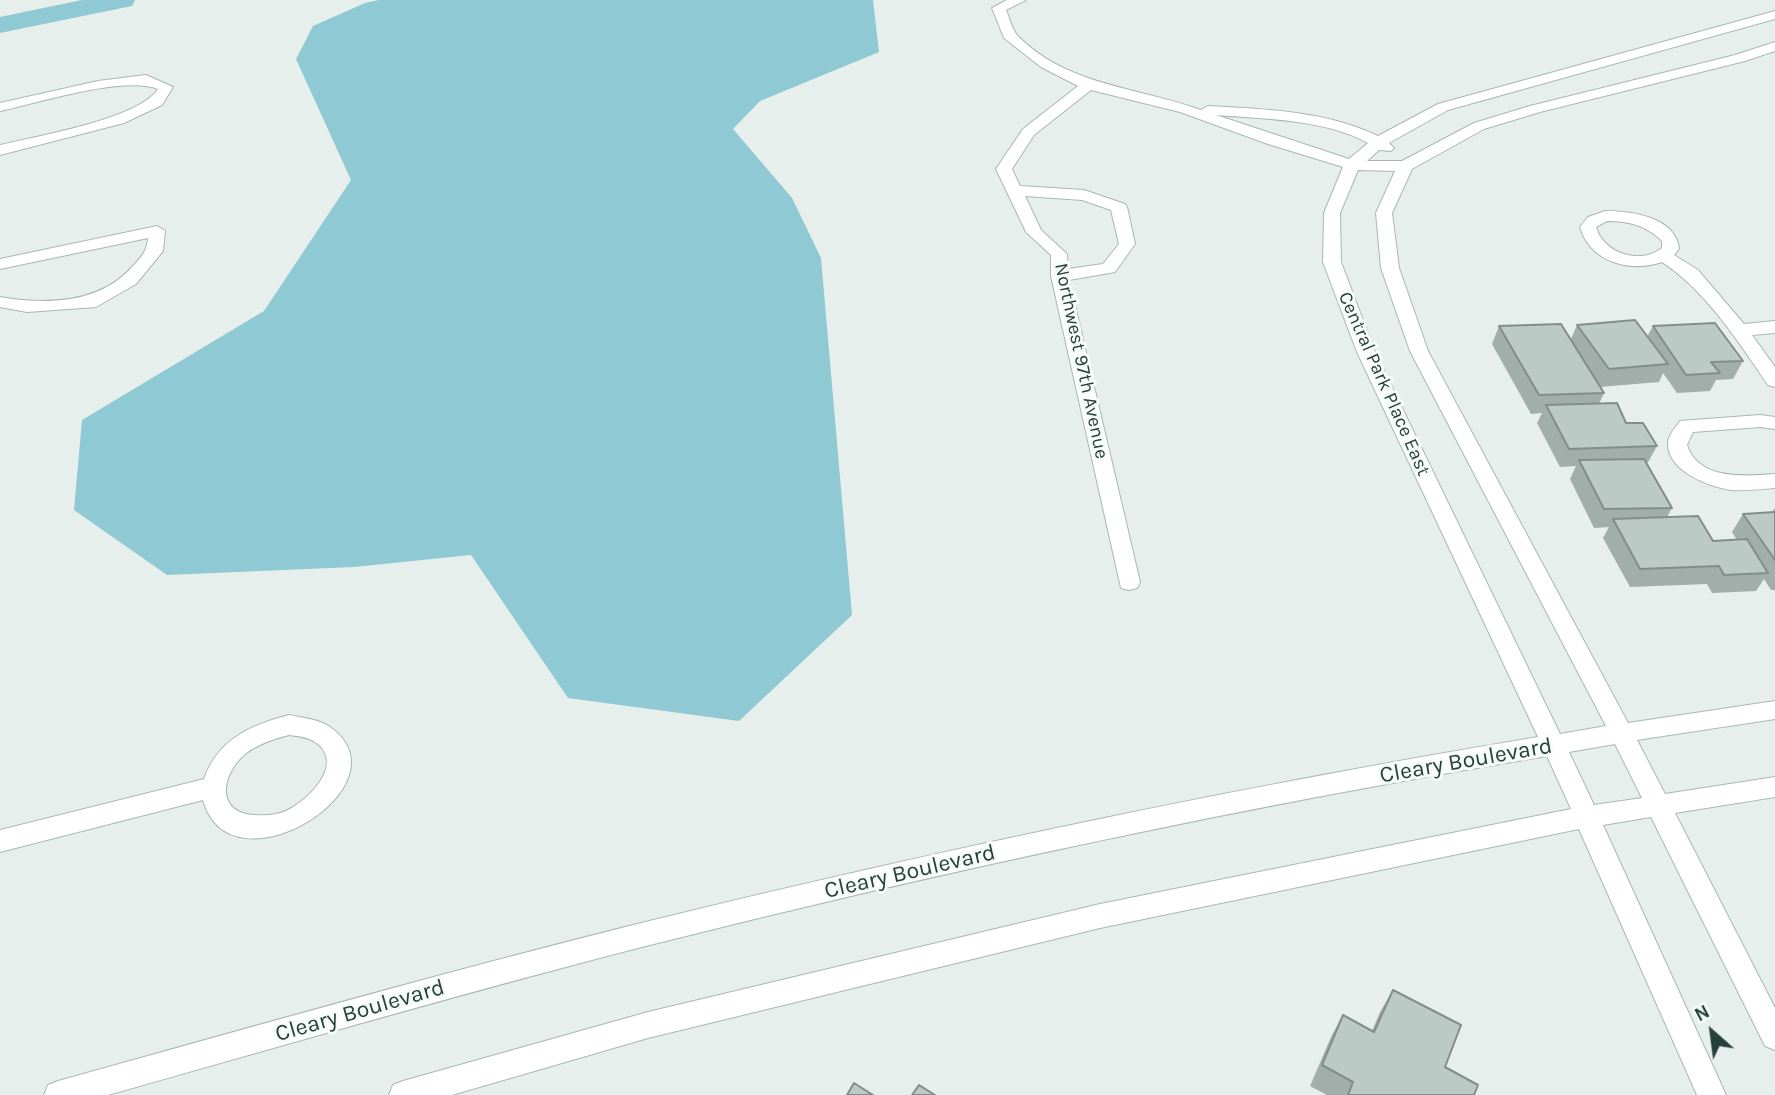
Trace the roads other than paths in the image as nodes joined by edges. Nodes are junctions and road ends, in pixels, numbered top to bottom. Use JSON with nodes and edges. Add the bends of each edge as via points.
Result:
{"nodes":[{"id":1,"x":1019,"y":0,"type":"edge"},
{"id":2,"x":1775,"y":15,"type":"edge"},
{"id":3,"x":1775,"y":46,"type":"edge"},
{"id":4,"x":1088,"y":85,"type":"junction"},
{"id":5,"x":0,"y":107,"type":"edge"},
{"id":6,"x":1185,"y":109,"type":"junction"},
{"id":7,"x":1379,"y":142,"type":"junction"},
{"id":8,"x":0,"y":150,"type":"edge"},
{"id":9,"x":1352,"y":164,"type":"junction"},
{"id":10,"x":1405,"y":166,"type":"junction"},
{"id":11,"x":1012,"y":190,"type":"junction"},
{"id":12,"x":1665,"y":256,"type":"dead end"},
{"id":13,"x":0,"y":264,"type":"edge"},
{"id":14,"x":1060,"y":276,"type":"junction"},
{"id":15,"x":0,"y":302,"type":"edge"},
{"id":16,"x":1775,"y":327,"type":"edge"},
{"id":17,"x":1739,"y":330,"type":"junction"},
{"id":18,"x":1775,"y":381,"type":"edge"},
{"id":19,"x":1775,"y":423,"type":"edge"},
{"id":20,"x":1775,"y":481,"type":"edge"},
{"id":21,"x":1129,"y":582,"type":"dead end"},
{"id":22,"x":1775,"y":710,"type":"edge"},
{"id":23,"x":1622,"y":734,"type":"junction"},
{"id":24,"x":1554,"y":745,"type":"junction"},
{"id":25,"x":213,"y":787,"type":"junction"},
{"id":26,"x":1775,"y":787,"type":"edge"},
{"id":27,"x":1659,"y":806,"type":"junction"},
{"id":28,"x":1586,"y":817,"type":"junction"},
{"id":29,"x":0,"y":841,"type":"edge"},
{"id":30,"x":1775,"y":1037,"type":"edge"},
{"id":31,"x":58,"y":1095,"type":"edge"},
{"id":32,"x":403,"y":1095,"type":"edge"},
{"id":33,"x":1712,"y":1095,"type":"edge"}],
"edges":[{"from":1,"to":4,"type":"street","via":[[999,8],[1009,36],[1046,64]]},
{"from":2,"to":7,"type":"street","name":"Central Park Place East","via":[[1482,94],[1443,107]]},
{"from":3,"to":10,"type":"street","via":[[1479,126]]},
{"from":4,"to":6,"type":"street"},
{"from":4,"to":11,"type":"street","name":"Northwest 97th Avenue","via":[[1028,132],[1004,169]]},
{"from":5,"to":8,"type":"street","via":[[146,79],[166,87],[156,102],[119,120]]},
{"from":6,"to":7,"type":"street","via":[[1265,114],[1343,129]]},
{"from":6,"to":9,"type":"street"},
{"from":7,"to":9,"type":"street","name":"Central Park Place East"},
{"from":7,"to":10,"type":"street"},
{"from":9,"to":10,"type":"street"},
{"from":9,"to":24,"type":"street","name":"Central Park Place East","via":[[1332,213],[1332,262],[1366,352]]},
{"from":10,"to":23,"type":"street","via":[[1384,213],[1390,268],[1419,351]]},
{"from":11,"to":14,"type":"street","name":"Northwest 97th Avenue","via":[[1034,232],[1059,254]]},
{"from":11,"to":14,"type":"street","via":[[1084,195],[1119,207],[1127,244],[1109,268]]},
{"from":12,"to":17,"type":"street","via":[[1692,274]]},
{"from":13,"to":15,"type":"street","via":[[157,231],[155,251],[130,280],[90,303],[27,307]]},
{"from":14,"to":21,"type":"street","name":"Northwest 97th Avenue"},
{"from":16,"to":17,"type":"street"},
{"from":17,"to":18,"type":"street"},
{"from":19,"to":20,"type":"street","via":[[1687,426],[1676,444],[1681,455],[1707,476],[1726,482]]},
{"from":22,"to":23,"type":"street","name":"Cleary Boulevard"},
{"from":23,"to":24,"type":"street","name":"Cleary Boulevard"},
{"from":23,"to":27,"type":"street"},
{"from":24,"to":28,"type":"street","name":"Central Park Place East"},
{"from":24,"to":31,"type":"street","name":"Cleary Boulevard","via":[[1171,815],[935,866],[484,976]]},
{"from":25,"to":25,"type":"street","via":[[223,815],[237,824],[276,826],[296,819],[329,793],[338,776],[336,745],[326,733],[309,727],[268,730],[231,753]]},
{"from":25,"to":29,"type":"street"},
{"from":26,"to":27,"type":"street"},
{"from":27,"to":28,"type":"street"},
{"from":27,"to":30,"type":"street"},
{"from":28,"to":32,"type":"street","via":[[1100,916],[648,1025]]},
{"from":28,"to":33,"type":"street","name":"Central Park Place East"}]}
